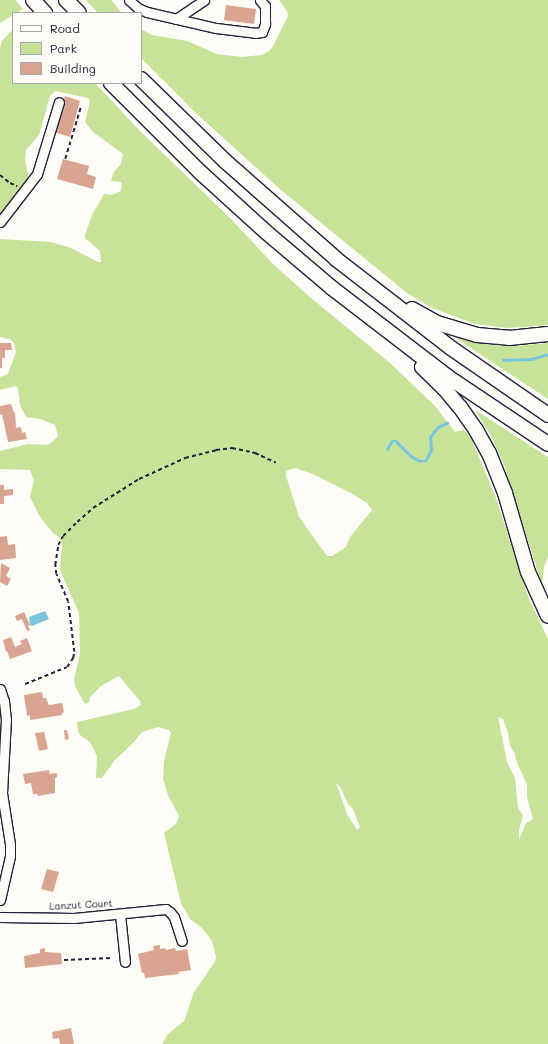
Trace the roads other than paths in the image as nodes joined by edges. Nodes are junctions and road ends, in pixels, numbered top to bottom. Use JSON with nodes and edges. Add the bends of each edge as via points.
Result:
{"nodes":[{"id":1,"x":33,"y":0,"type":"edge"},
{"id":2,"x":66,"y":0,"type":"edge"},
{"id":3,"x":129,"y":0,"type":"edge"},
{"id":4,"x":204,"y":0,"type":"edge"},
{"id":5,"x":260,"y":0,"type":"edge"},
{"id":6,"x":44,"y":12,"type":"edge"},
{"id":7,"x":77,"y":12,"type":"edge"},
{"id":8,"x":176,"y":19,"type":"junction"},
{"id":9,"x":142,"y":80,"type":"edge"},
{"id":10,"x":112,"y":84,"type":"edge"},
{"id":11,"x":59,"y":102,"type":"dead end"},
{"id":12,"x":0,"y":222,"type":"edge"},
{"id":13,"x":313,"y":240,"type":"junction"},
{"id":14,"x":355,"y":306,"type":"junction"},
{"id":15,"x":548,"y":334,"type":"edge"},
{"id":16,"x":548,"y":415,"type":"edge"},
{"id":17,"x":548,"y":444,"type":"edge"},
{"id":18,"x":548,"y":616,"type":"edge"},
{"id":19,"x":0,"y":689,"type":"edge"},
{"id":20,"x":0,"y":900,"type":"edge"},
{"id":21,"x":120,"y":914,"type":"junction"},
{"id":22,"x":0,"y":917,"type":"edge"},
{"id":23,"x":182,"y":941,"type":"dead end"},
{"id":24,"x":125,"y":962,"type":"dead end"}],
"edges":[{"from":1,"to":6,"type":"highway"},
{"from":2,"to":7,"type":"highway"},
{"from":3,"to":8,"type":"street","via":[[143,11]]},
{"from":4,"to":8,"type":"street"},
{"from":5,"to":8,"type":"street","via":[[266,9],[265,28],[259,33],[221,29]]},
{"from":9,"to":13,"type":"highway","via":[[225,161]]},
{"from":10,"to":14,"type":"highway","via":[[211,182]]},
{"from":11,"to":12,"type":"street","via":[[39,168]]},
{"from":13,"to":15,"type":"highway","via":[[364,273],[410,308],[437,323],[466,333],[497,338]]},
{"from":13,"to":16,"type":"highway","via":[[451,348]]},
{"from":14,"to":17,"type":"highway","via":[[448,377]]},
{"from":14,"to":18,"type":"highway","via":[[443,387],[476,430],[500,478],[525,565]]},
{"from":19,"to":20,"type":"street","via":[[6,722],[2,793],[10,844],[10,856]]},
{"from":21,"to":22,"type":"street","name":"Lanzut Court","via":[[57,919]]},
{"from":21,"to":23,"type":"street","name":"Lanzut Court","via":[[168,910]]},
{"from":21,"to":24,"type":"street"}]}
